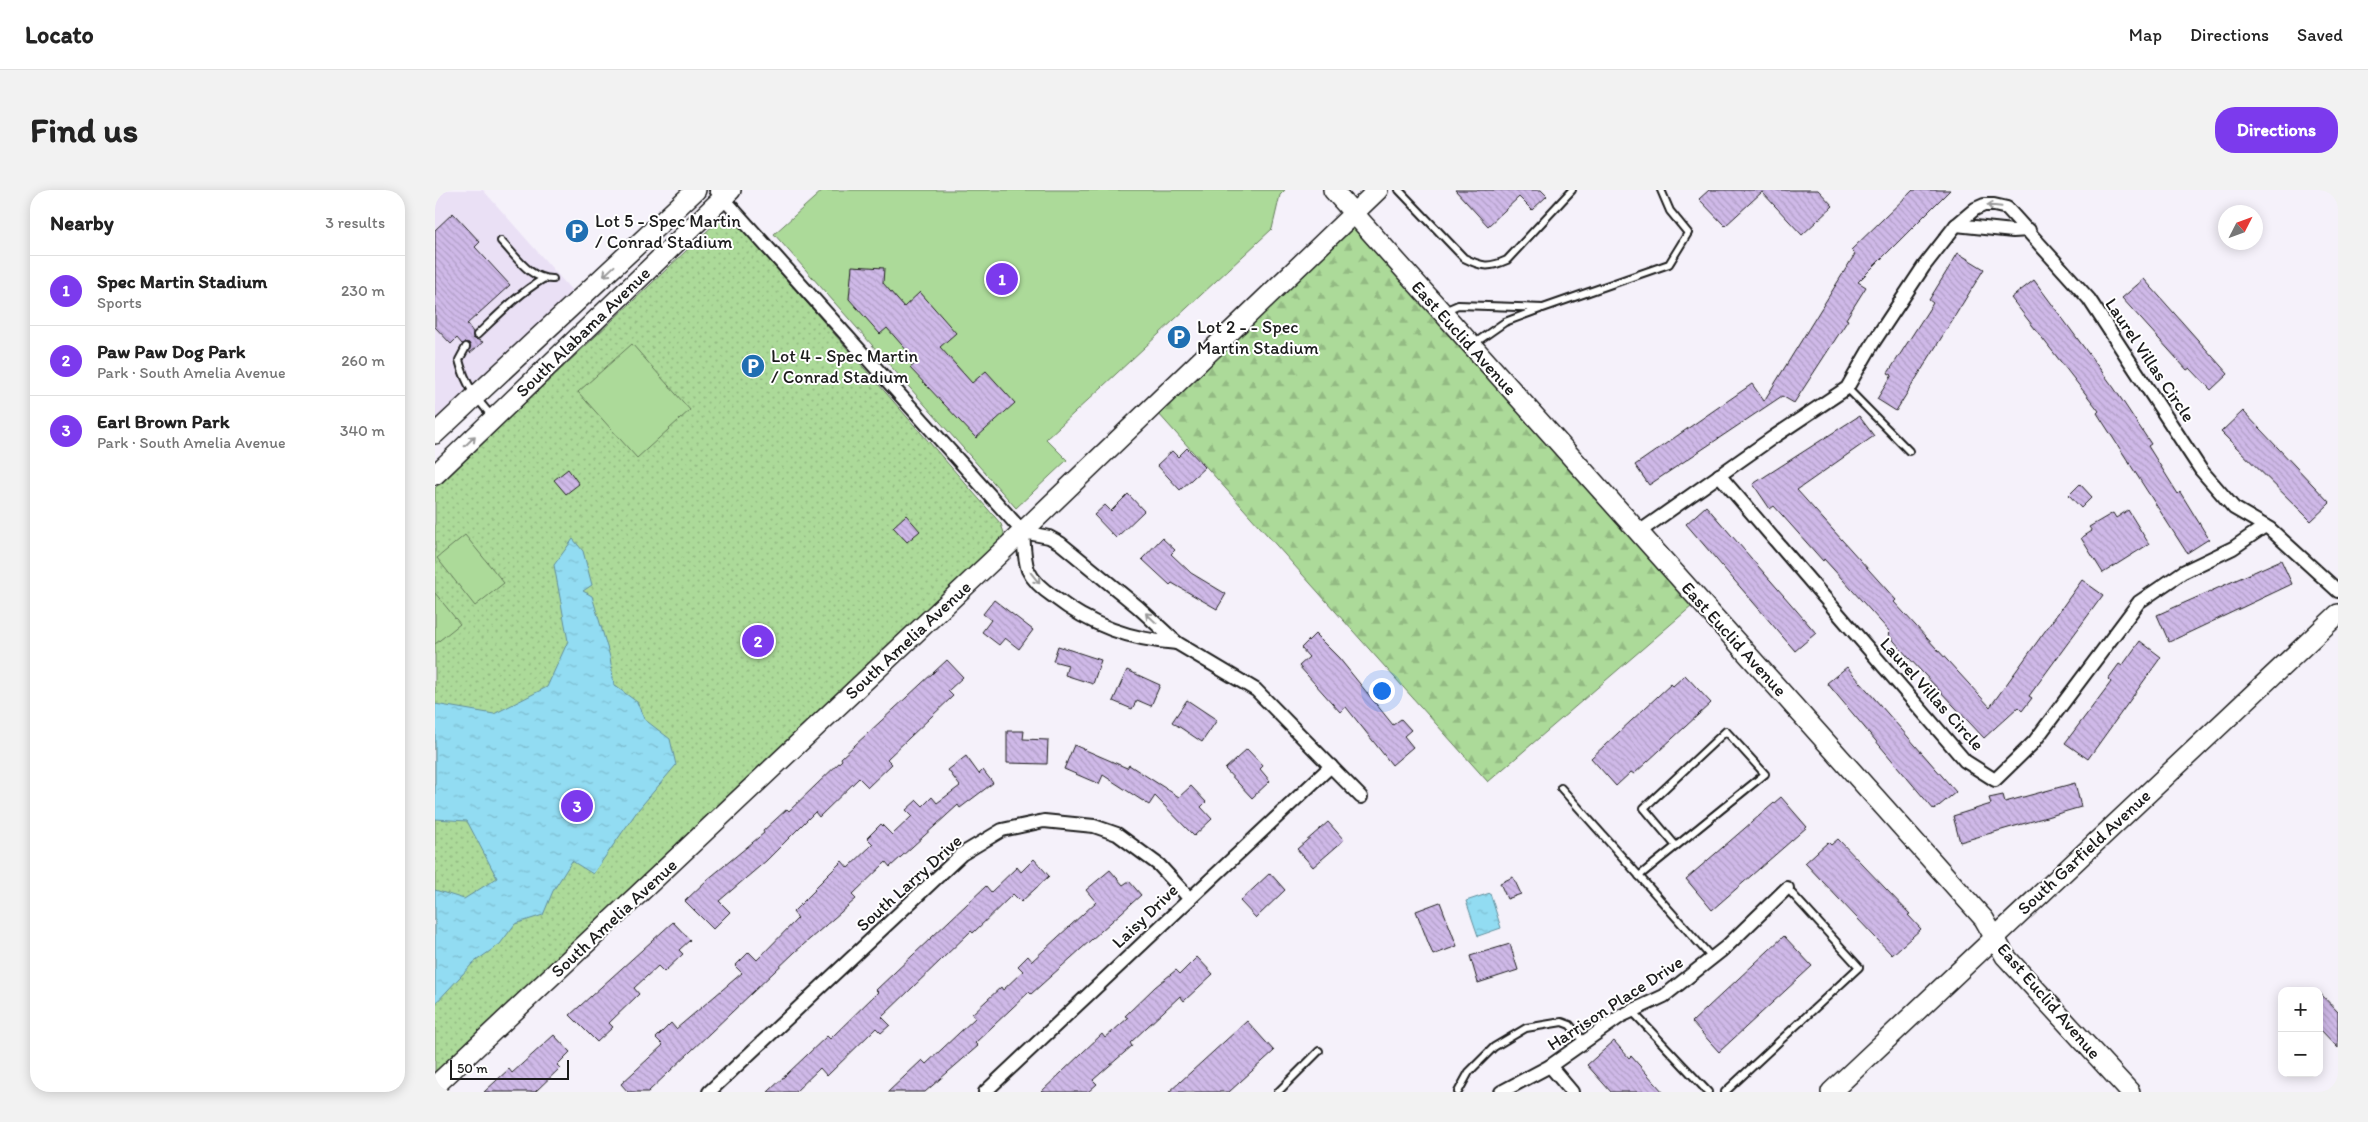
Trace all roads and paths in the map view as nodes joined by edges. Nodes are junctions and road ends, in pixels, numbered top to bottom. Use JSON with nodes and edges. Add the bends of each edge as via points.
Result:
{"nodes":[{"id":1,"x":696,"y":190,"type":"edge"},
{"id":2,"x":1333,"y":190,"type":"edge"},
{"id":3,"x":1378,"y":190,"type":"edge"},
{"id":4,"x":1399,"y":190,"type":"edge"},
{"id":5,"x":1572,"y":190,"type":"edge"},
{"id":6,"x":1661,"y":190,"type":"edge"},
{"id":7,"x":723,"y":193,"type":"edge"},
{"id":8,"x":1353,"y":213,"type":"junction"},
{"id":9,"x":1957,"y":225,"type":"junction"},
{"id":10,"x":2029,"y":230,"type":"junction"},
{"id":11,"x":501,"y":241,"type":"dead end"},
{"id":12,"x":543,"y":279,"type":"junction"},
{"id":13,"x":553,"y":279,"type":"dead end"},
{"id":14,"x":1543,"y":308,"type":"junction"},
{"id":15,"x":1442,"y":312,"type":"junction"},
{"id":16,"x":477,"y":335,"type":"dead end"},
{"id":17,"x":1471,"y":346,"type":"junction"},
{"id":18,"x":466,"y":347,"type":"dead end"},
{"id":19,"x":1847,"y":388,"type":"junction"},
{"id":20,"x":475,"y":397,"type":"junction"},
{"id":21,"x":494,"y":418,"type":"junction"},
{"id":22,"x":435,"y":434,"type":"edge"},
{"id":23,"x":1909,"y":451,"type":"dead end"},
{"id":24,"x":435,"y":474,"type":"edge"},
{"id":25,"x":1719,"y":475,"type":"junction"},
{"id":26,"x":2265,"y":526,"type":"junction"},
{"id":27,"x":1023,"y":532,"type":"junction"},
{"id":28,"x":1639,"y":532,"type":"junction"},
{"id":29,"x":2338,"y":591,"type":"edge"},
{"id":30,"x":2338,"y":614,"type":"edge"},
{"id":31,"x":1177,"y":643,"type":"junction"},
{"id":32,"x":1331,"y":766,"type":"junction"},
{"id":33,"x":1561,"y":788,"type":"dead end"},
{"id":34,"x":1361,"y":797,"type":"dead end"},
{"id":35,"x":1676,"y":846,"type":"junction"},
{"id":36,"x":1639,"y":876,"type":"junction"},
{"id":37,"x":1787,"y":888,"type":"joint"},
{"id":38,"x":1189,"y":898,"type":"junction"},
{"id":39,"x":1994,"y":937,"type":"junction"},
{"id":40,"x":1712,"y":958,"type":"junction"},
{"id":41,"x":1632,"y":1011,"type":"junction"},
{"id":42,"x":1585,"y":1042,"type":"junction"},
{"id":43,"x":1319,"y":1051,"type":"dead end"},
{"id":44,"x":1550,"y":1066,"type":"junction"},
{"id":45,"x":435,"y":1086,"type":"edge"},
{"id":46,"x":709,"y":1092,"type":"edge"},
{"id":47,"x":985,"y":1092,"type":"edge"},
{"id":48,"x":1278,"y":1092,"type":"edge"},
{"id":49,"x":1458,"y":1092,"type":"edge"},
{"id":50,"x":1501,"y":1092,"type":"edge"},
{"id":51,"x":1573,"y":1092,"type":"edge"},
{"id":52,"x":1707,"y":1092,"type":"edge"},
{"id":53,"x":1725,"y":1092,"type":"edge"},
{"id":54,"x":1831,"y":1092,"type":"edge"},
{"id":55,"x":2130,"y":1092,"type":"edge"}],
"edges":[{"from":1,"to":20,"type":"street","name":"South Alabama Avenue","one_way":true},
{"from":2,"to":8,"type":"street","name":"East Euclid Avenue"},
{"from":3,"to":8,"type":"street","name":"South Amelia Avenue"},
{"from":4,"to":5,"type":"lane","via":[[1465,258],[1493,266],[1507,260]]},
{"from":6,"to":14,"type":"lane","via":[[1670,211],[1688,233],[1669,264]]},
{"from":7,"to":21,"type":"street","name":"South Alabama Avenue"},
{"from":7,"to":27,"type":"street"},
{"from":8,"to":15,"type":"street","name":"East Euclid Avenue"},
{"from":8,"to":27,"type":"street","name":"South Amelia Avenue"},
{"from":9,"to":10,"type":"street"},
{"from":10,"to":9,"type":"street","name":"Laurel Villas Circle","one_way":true,"via":[[2007,208],[1994,205],[1975,209]]},
{"from":9,"to":19,"type":"street","name":"Laurel Villas Circle","via":[[1924,266]]},
{"from":10,"to":26,"type":"street","name":"Laurel Villas Circle","via":[[2089,299],[2201,470],[2234,508]]},
{"from":11,"to":12,"type":"lane","via":[[535,276]]},
{"from":12,"to":13,"type":"lane"},
{"from":12,"to":16,"type":"lane","via":[[503,309]]},
{"from":14,"to":15,"type":"lane","via":[[1458,305]]},
{"from":14,"to":17,"type":"lane","via":[[1505,322]]},
{"from":15,"to":17,"type":"street","name":"East Euclid Avenue"},
{"from":17,"to":28,"type":"street","name":"East Euclid Avenue"},
{"from":18,"to":20,"type":"lane","via":[[459,360]]},
{"from":19,"to":23,"type":"lane"},
{"from":19,"to":25,"type":"street","name":"Laurel Villas Circle"},
{"from":20,"to":21,"type":"lane"},
{"from":20,"to":22,"type":"street","name":"South Alabama Avenue"},
{"from":24,"to":21,"type":"street","name":"South Alabama Avenue","one_way":true},
{"from":25,"to":26,"type":"street","name":"Laurel Villas Circle","via":[[1965,761],[1995,780],[2034,742],[2139,602],[2183,572],[2233,548]]},
{"from":25,"to":28,"type":"street","name":"Laurel Villas Circle"},
{"from":26,"to":29,"type":"street","name":"Laurel Villas Circle"},
{"from":31,"to":27,"type":"street","one_way":true,"via":[[1061,543]]},
{"from":27,"to":31,"type":"street","one_way":true,"via":[[1028,570],[1044,589],[1072,611],[1126,635]]},
{"from":27,"to":45,"type":"street","name":"South Amelia Avenue"},
{"from":28,"to":39,"type":"street","name":"East Euclid Avenue","via":[[1984,919]]},
{"from":30,"to":39,"type":"street","name":"South Garfield Avenue"},
{"from":31,"to":32,"type":"street","via":[[1257,690]]},
{"from":32,"to":34,"type":"street"},
{"from":32,"to":38,"type":"street","name":"Laisy Drive"},
{"from":33,"to":36,"type":"lane"},
{"from":35,"to":35,"type":"lane","via":[[1765,774],[1727,731],[1644,808]]},
{"from":35,"to":36,"type":"lane"},
{"from":36,"to":40,"type":"lane"},
{"from":37,"to":40,"type":"street","name":"Harrison Place Drive"},
{"from":37,"to":53,"type":"lane","via":[[1859,967]]},
{"from":38,"to":46,"type":"street","name":"South Larry Drive","via":[[1159,866],[1117,834],[1094,826],[1044,821],[1002,830],[962,854]]},
{"from":38,"to":47,"type":"street","name":"Laisy Drive"},
{"from":39,"to":54,"type":"street","name":"South Garfield Avenue"},
{"from":39,"to":55,"type":"street","name":"East Euclid Avenue","via":[[2005,956]]},
{"from":40,"to":41,"type":"street","name":"Harrison Place Drive","via":[[1665,996]]},
{"from":41,"to":42,"type":"street","name":"Harrison Place Drive"},
{"from":41,"to":52,"type":"lane"},
{"from":42,"to":44,"type":"street","name":"Harrison Place Drive"},
{"from":42,"to":49,"type":"lane","via":[[1570,1025],[1562,1022],[1526,1028],[1494,1047],[1469,1072]]},
{"from":43,"to":48,"type":"lane"},
{"from":44,"to":50,"type":"street","name":"Harrison Place Drive"},
{"from":44,"to":51,"type":"street","name":"Harrison Place Drive"}]}
